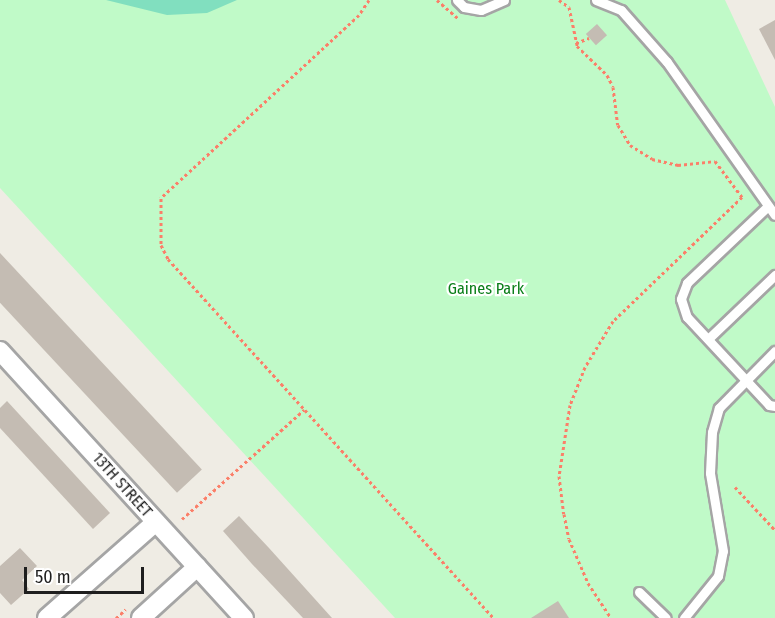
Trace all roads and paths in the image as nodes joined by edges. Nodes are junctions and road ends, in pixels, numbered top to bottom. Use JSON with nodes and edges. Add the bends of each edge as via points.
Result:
{"nodes":[{"id":1,"x":369,"y":0,"type":"edge"},
{"id":2,"x":457,"y":0,"type":"edge"},
{"id":3,"x":504,"y":0,"type":"edge"},
{"id":4,"x":559,"y":0,"type":"edge"},
{"id":5,"x":597,"y":0,"type":"edge"},
{"id":6,"x":589,"y":38,"type":"dead end"},
{"id":7,"x":576,"y":43,"type":"junction"},
{"id":8,"x":768,"y":206,"type":"junction"},
{"id":9,"x":775,"y":215,"type":"edge"},
{"id":10,"x":775,"y":275,"type":"edge"},
{"id":11,"x":708,"y":339,"type":"junction"},
{"id":12,"x":0,"y":351,"type":"edge"},
{"id":13,"x":775,"y":351,"type":"edge"},
{"id":14,"x":745,"y":380,"type":"junction"},
{"id":15,"x":775,"y":406,"type":"edge"},
{"id":16,"x":304,"y":410,"type":"junction"},
{"id":17,"x":735,"y":487,"type":"dead end"},
{"id":18,"x":182,"y":519,"type":"dead end"},
{"id":19,"x":156,"y":522,"type":"junction"},
{"id":20,"x":775,"y":530,"type":"edge"},
{"id":21,"x":197,"y":567,"type":"junction"},
{"id":22,"x":639,"y":592,"type":"dead end"},
{"id":23,"x":47,"y":618,"type":"edge"},
{"id":24,"x":141,"y":618,"type":"edge"},
{"id":25,"x":244,"y":618,"type":"edge"},
{"id":26,"x":493,"y":618,"type":"edge"},
{"id":27,"x":611,"y":618,"type":"edge"},
{"id":28,"x":666,"y":618,"type":"edge"},
{"id":29,"x":684,"y":618,"type":"edge"}],
"edges":[{"from":1,"to":16,"type":"path","via":[[359,15],[170,189],[159,207],[158,231],[168,259]]},
{"from":2,"to":3,"type":"lane","via":[[464,7],[481,10]]},
{"from":4,"to":7,"type":"path","via":[[569,7]]},
{"from":5,"to":8,"type":"lane","via":[[621,10],[667,62]]},
{"from":6,"to":7,"type":"path"},
{"from":7,"to":27,"type":"path","via":[[607,75],[613,87],[618,125],[630,145],[652,159],[678,165],[715,161],[742,197],[613,321],[596,345],[570,405],[559,476],[564,514],[569,539],[588,583]]},
{"from":8,"to":9,"type":"lane"},
{"from":8,"to":11,"type":"lane","via":[[687,283],[681,299],[687,317]]},
{"from":10,"to":11,"type":"lane"},
{"from":11,"to":14,"type":"lane"},
{"from":12,"to":19,"type":"street","name":"13TH STREET"},
{"from":13,"to":14,"type":"lane"},
{"from":14,"to":15,"type":"lane","via":[[769,405]]},
{"from":14,"to":29,"type":"lane","via":[[719,408],[711,432],[710,473],[723,551],[718,576]]},
{"from":16,"to":18,"type":"path"},
{"from":16,"to":26,"type":"path"},
{"from":17,"to":20,"type":"path"},
{"from":19,"to":21,"type":"street","name":"13TH STREET"},
{"from":19,"to":23,"type":"street"},
{"from":21,"to":24,"type":"street"},
{"from":21,"to":25,"type":"street","name":"13TH STREET"},
{"from":22,"to":28,"type":"lane"}]}
